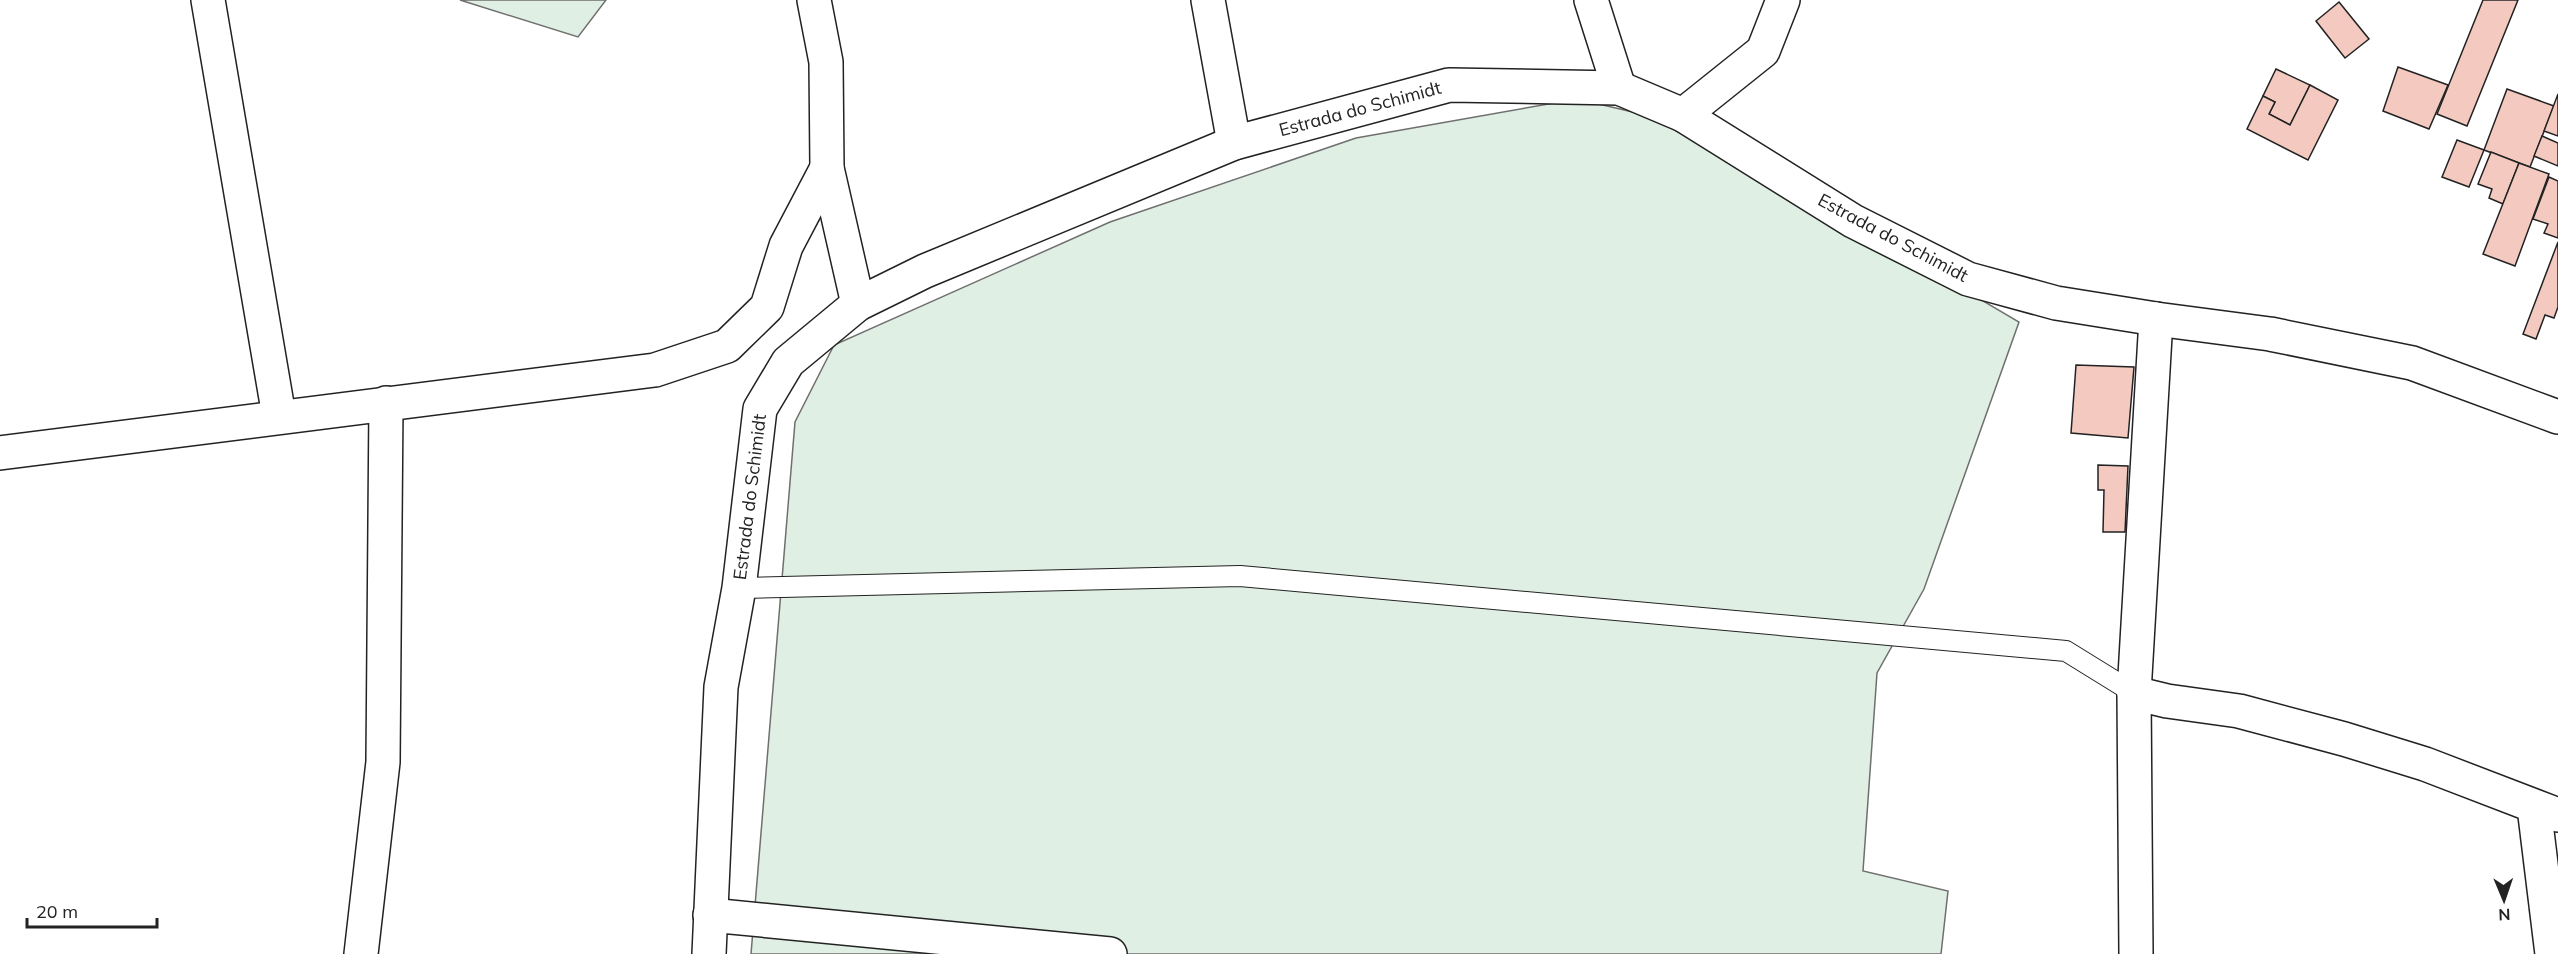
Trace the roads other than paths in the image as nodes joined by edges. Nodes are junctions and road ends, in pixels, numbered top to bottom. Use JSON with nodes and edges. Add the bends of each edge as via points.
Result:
{"nodes":[{"id":1,"x":208,"y":0,"type":"edge"},
{"id":2,"x":814,"y":0,"type":"edge"},
{"id":3,"x":1208,"y":0,"type":"edge"},
{"id":4,"x":1591,"y":0,"type":"edge"},
{"id":5,"x":1783,"y":0,"type":"edge"},
{"id":6,"x":1619,"y":88,"type":"junction"},
{"id":7,"x":1683,"y":115,"type":"junction"},
{"id":8,"x":1234,"y":142,"type":"junction"},
{"id":9,"x":827,"y":168,"type":"junction"},
{"id":10,"x":858,"y":304,"type":"junction"},
{"id":11,"x":2156,"y":320,"type":"junction"},
{"id":12,"x":386,"y":403,"type":"junction"},
{"id":13,"x":279,"y":416,"type":"junction"},
{"id":14,"x":2558,"y":417,"type":"edge"},
{"id":15,"x":0,"y":453,"type":"edge"},
{"id":16,"x":739,"y":588,"type":"junction"},
{"id":17,"x":2134,"y":693,"type":"junction"},
{"id":18,"x":2546,"y":811,"type":"edge"},
{"id":19,"x":710,"y":915,"type":"junction"},
{"id":20,"x":361,"y":954,"type":"edge"},
{"id":21,"x":709,"y":954,"type":"edge"},
{"id":22,"x":1110,"y":954,"type":"edge"},
{"id":23,"x":2136,"y":954,"type":"edge"},
{"id":24,"x":2552,"y":954,"type":"edge"}],
"edges":[{"from":1,"to":13,"type":"street"},
{"from":2,"to":9,"type":"street","via":[[826,62]]},
{"from":3,"to":8,"type":"street"},
{"from":4,"to":6,"type":"street"},
{"from":5,"to":7,"type":"street","via":[[1763,51]]},
{"from":6,"to":7,"type":"street","name":"Estrada do Schimidt"},
{"from":6,"to":8,"type":"street","name":"Estrada do Schimidt","via":[[1449,85]]},
{"from":7,"to":11,"type":"street","name":"Estrada do Schimidt","via":[[1853,221],[1968,279],[2056,303]]},
{"from":8,"to":10,"type":"street","name":"Estrada do Schimidt","via":[[925,271]]},
{"from":9,"to":10,"type":"street"},
{"from":9,"to":12,"type":"street","via":[[786,246],[767,307],[728,346],[656,370]]},
{"from":10,"to":16,"type":"street","name":"Estrada do Schimidt","via":[[788,362],[760,409]]},
{"from":11,"to":14,"type":"street","name":"Estrada do Schimidt","via":[[2270,334],[2412,363]]},
{"from":11,"to":17,"type":"street"},
{"from":12,"to":13,"type":"street"},
{"from":12,"to":20,"type":"street","via":[[383,762]]},
{"from":13,"to":15,"type":"street"},
{"from":16,"to":17,"type":"lane","via":[[1240,576],[2066,651]]},
{"from":16,"to":19,"type":"street","name":"Estrada do Schimidt","via":[[721,687]]},
{"from":17,"to":18,"type":"street","via":[[2239,711],[2344,739]]},
{"from":17,"to":23,"type":"street"},
{"from":18,"to":24,"type":"street"},
{"from":19,"to":21,"type":"street","name":"Estrada do Schimidt"},
{"from":19,"to":22,"type":"street"}]}
